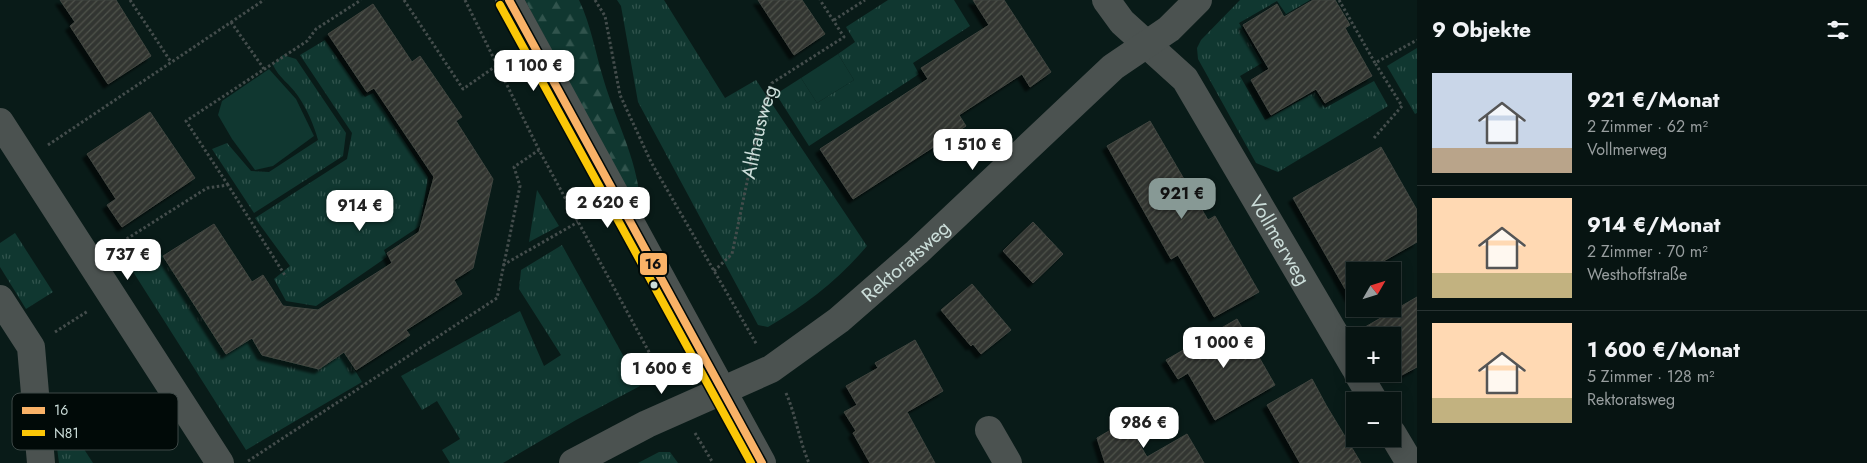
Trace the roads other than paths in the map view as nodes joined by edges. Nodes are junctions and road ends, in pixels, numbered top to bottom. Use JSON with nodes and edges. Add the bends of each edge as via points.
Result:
{"nodes":[{"id":1,"x":509,"y":0,"type":"edge"},
{"id":2,"x":1106,"y":0,"type":"edge"},
{"id":3,"x":1198,"y":0,"type":"edge"},
{"id":4,"x":1146,"y":44,"type":"junction"},
{"id":5,"x":0,"y":122,"type":"edge"},
{"id":6,"x":0,"y":299,"type":"edge"},
{"id":7,"x":1346,"y":353,"type":"edge"},
{"id":8,"x":722,"y":392,"type":"junction"},
{"id":9,"x":35,"y":393,"type":"edge"},
{"id":10,"x":175,"y":393,"type":"edge"},
{"id":11,"x":178,"y":398,"type":"edge"},
{"id":12,"x":989,"y":430,"type":"dead end"},
{"id":13,"x":1400,"y":447,"type":"edge"},
{"id":14,"x":40,"y":450,"type":"edge"},
{"id":15,"x":41,"y":463,"type":"edge"},
{"id":16,"x":220,"y":463,"type":"edge"},
{"id":17,"x":574,"y":463,"type":"edge"},
{"id":18,"x":762,"y":463,"type":"edge"},
{"id":19,"x":1008,"y":463,"type":"edge"},
{"id":20,"x":1410,"y":463,"type":"edge"}],
"edges":[{"from":1,"to":8,"type":"street"},
{"from":2,"to":4,"type":"street","via":[[1122,22]]},
{"from":3,"to":4,"type":"street","name":"Rektoratsweg","via":[[1169,30]]},
{"from":4,"to":7,"type":"street","name":"Vollmerweg","via":[[1185,79]]},
{"from":4,"to":8,"type":"street","name":"Rektoratsweg","via":[[1113,67],[918,252],[839,320],[771,369]]},
{"from":5,"to":10,"type":"street"},
{"from":6,"to":9,"type":"street","via":[[31,347]]},
{"from":8,"to":17,"type":"street","name":"Rektoratsweg","via":[[647,424]]},
{"from":8,"to":18,"type":"street"},
{"from":11,"to":16,"type":"street"},
{"from":12,"to":19,"type":"street"},
{"from":13,"to":20,"type":"street"},
{"from":14,"to":15,"type":"street"}]}
